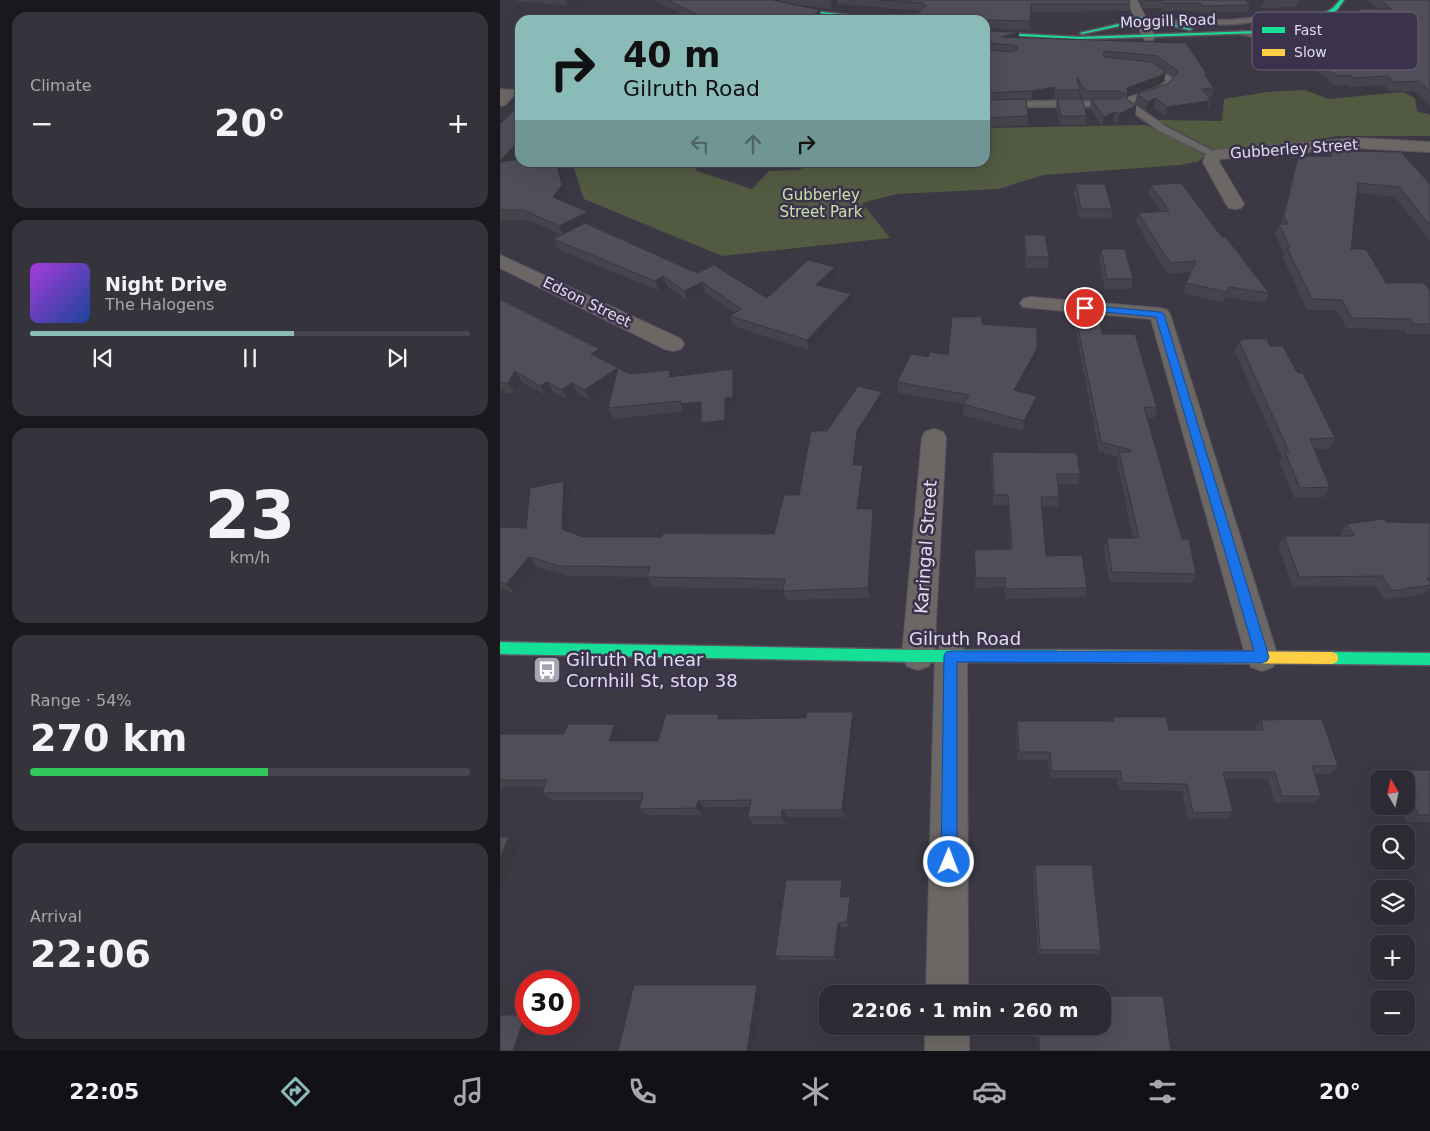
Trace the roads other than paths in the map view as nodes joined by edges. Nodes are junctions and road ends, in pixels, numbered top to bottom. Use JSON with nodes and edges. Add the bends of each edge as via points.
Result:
{"nodes":[{"id":1,"x":1132,"y":0,"type":"edge"},
{"id":2,"x":1329,"y":0,"type":"edge"},
{"id":3,"x":1342,"y":0,"type":"edge"},
{"id":4,"x":754,"y":2,"type":"edge"},
{"id":5,"x":1314,"y":12,"type":"edge"},
{"id":6,"x":1332,"y":12,"type":"edge"},
{"id":7,"x":803,"y":15,"type":"edge"},
{"id":8,"x":835,"y":15,"type":"edge"},
{"id":9,"x":1252,"y":20,"type":"edge"},
{"id":10,"x":1164,"y":23,"type":"junction"},
{"id":11,"x":1252,"y":25,"type":"edge"},
{"id":12,"x":1144,"y":26,"type":"junction"},
{"id":13,"x":990,"y":28,"type":"edge"},
{"id":14,"x":1190,"y":29,"type":"junction"},
{"id":15,"x":990,"y":33,"type":"edge"},
{"id":16,"x":1252,"y":33,"type":"edge"},
{"id":17,"x":1143,"y":66,"type":"edge"},
{"id":18,"x":500,"y":93,"type":"edge"},
{"id":19,"x":500,"y":102,"type":"edge"},
{"id":20,"x":1123,"y":103,"type":"junction"},
{"id":21,"x":990,"y":105,"type":"edge"},
{"id":22,"x":1430,"y":147,"type":"edge"},
{"id":23,"x":1216,"y":156,"type":"junction"},
{"id":24,"x":1235,"y":204,"type":"dead end"},
{"id":25,"x":500,"y":261,"type":"edge"},
{"id":26,"x":1030,"y":303,"type":"dead end"},
{"id":27,"x":673,"y":344,"type":"dead end"},
{"id":28,"x":934,"y":438,"type":"dead end"},
{"id":29,"x":500,"y":648,"type":"edge"},
{"id":30,"x":934,"y":656,"type":"junction"},
{"id":31,"x":1262,"y":657,"type":"junction"},
{"id":32,"x":1430,"y":660,"type":"edge"},
{"id":33,"x":947,"y":985,"type":"edge"},
{"id":34,"x":947,"y":1035,"type":"edge"},
{"id":35,"x":947,"y":1051,"type":"edge"}],
"edges":[{"from":1,"to":12,"type":"street"},
{"from":2,"to":5,"type":"main road","name":"Moggill Road"},
{"from":3,"to":6,"type":"main road","name":"Moggill Road"},
{"from":4,"to":7,"type":"main road"},
{"from":4,"to":8,"type":"main road"},
{"from":9,"to":10,"type":"lane","name":"Moggill Road"},
{"from":10,"to":12,"type":"main road"},
{"from":10,"to":14,"type":"main road"},
{"from":11,"to":14,"type":"main road","name":"Moggill Road"},
{"from":12,"to":13,"type":"main road","name":"Moggill Road","via":[[1082,33]]},
{"from":12,"to":14,"type":"main road","name":"Moggill Road"},
{"from":12,"to":15,"type":"main road","name":"Moggill Road","via":[[1072,38]]},
{"from":12,"to":16,"type":"main road","name":"Moggill Road"},
{"from":17,"to":20,"type":"lane","via":[[1153,67],[1171,81],[1162,89]]},
{"from":18,"to":19,"type":"street","via":[[509,93]]},
{"from":20,"to":21,"type":"lane"},
{"from":20,"to":23,"type":"lane","via":[[1163,129]]},
{"from":22,"to":23,"type":"street","name":"Gubberley Street","via":[[1356,143]]},
{"from":23,"to":24,"type":"street","name":"Gubberley Street","via":[[1211,162]]},
{"from":25,"to":27,"type":"street","name":"Edson Street"},
{"from":26,"to":31,"type":"street","via":[[1160,314]]},
{"from":28,"to":30,"type":"street","name":"Karingal Street"},
{"from":29,"to":30,"type":"main road","name":"Gilruth Road"},
{"from":30,"to":31,"type":"main road","name":"Gilruth Road"},
{"from":30,"to":33,"type":"street","name":"Karingal Street"},
{"from":31,"to":32,"type":"main road","name":"Gilruth Road"},
{"from":34,"to":35,"type":"street"}]}
